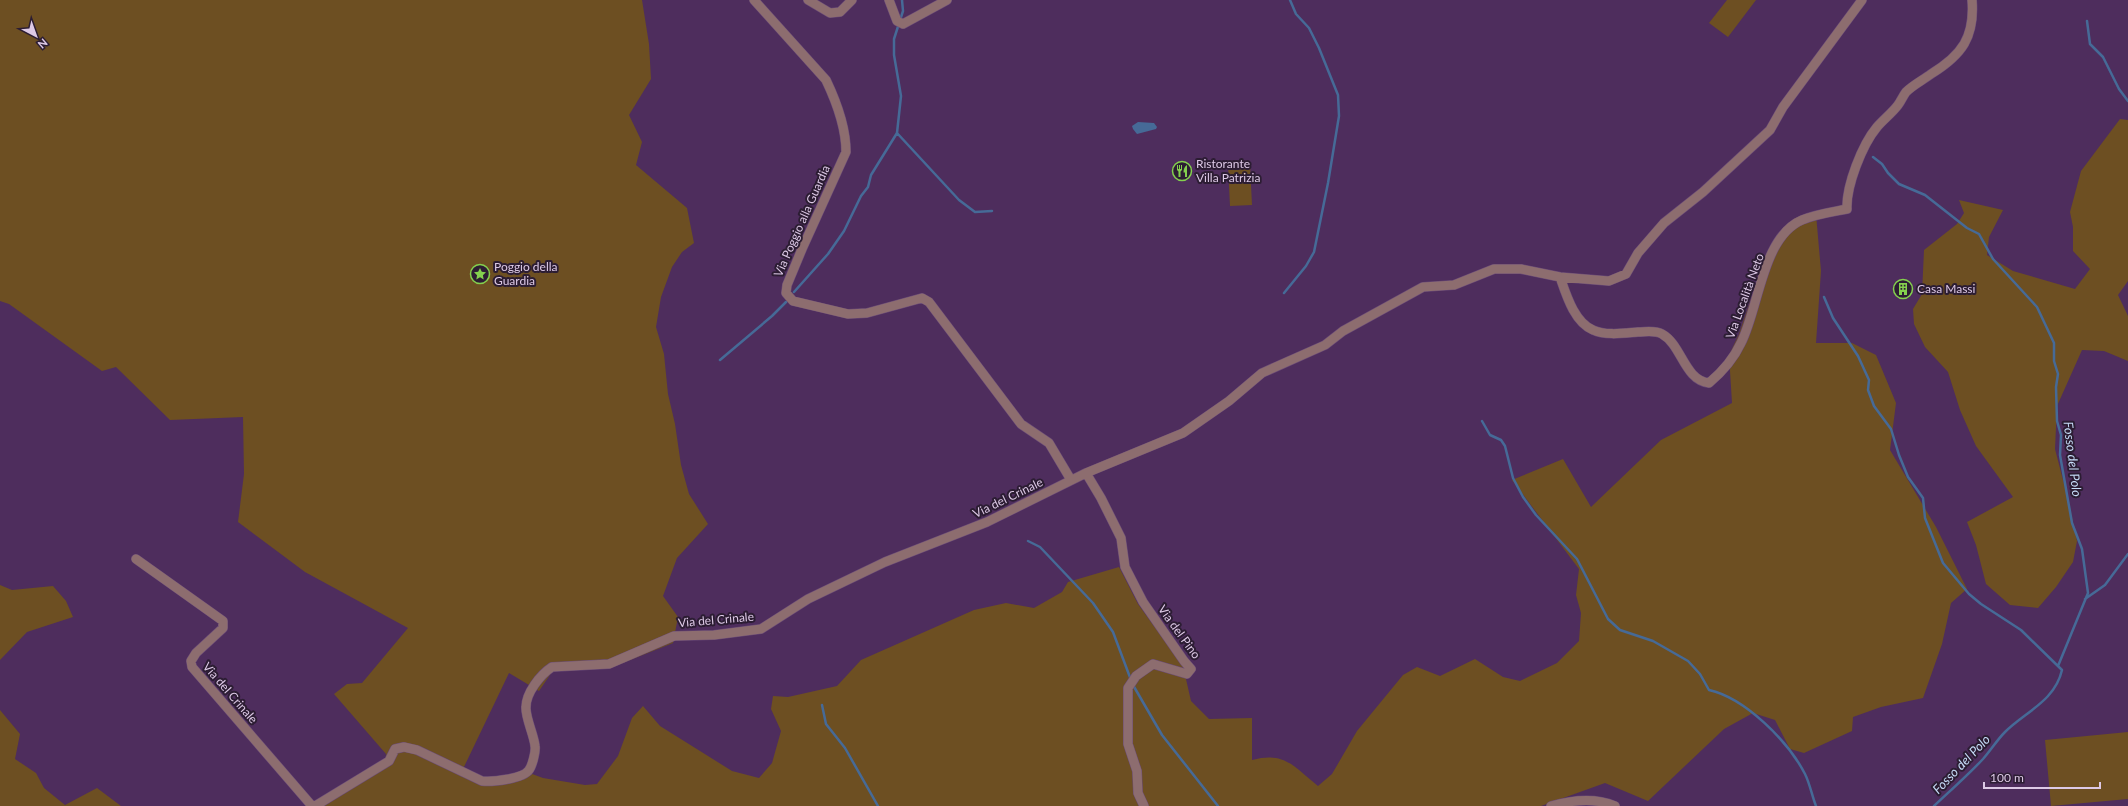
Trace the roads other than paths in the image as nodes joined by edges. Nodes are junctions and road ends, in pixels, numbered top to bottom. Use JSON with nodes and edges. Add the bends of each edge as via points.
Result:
{"nodes":[{"id":1,"x":754,"y":0,"type":"edge"},
{"id":2,"x":808,"y":0,"type":"edge"},
{"id":3,"x":852,"y":0,"type":"edge"},
{"id":4,"x":889,"y":0,"type":"edge"},
{"id":5,"x":947,"y":0,"type":"edge"},
{"id":6,"x":1862,"y":0,"type":"edge"},
{"id":7,"x":1972,"y":0,"type":"edge"},
{"id":8,"x":1560,"y":277,"type":"junction"},
{"id":9,"x":1086,"y":473,"type":"junction"},
{"id":10,"x":1071,"y":480,"type":"junction"},
{"id":11,"x":136,"y":559,"type":"dead end"},
{"id":12,"x":313,"y":806,"type":"edge"},
{"id":13,"x":1144,"y":806,"type":"edge"},
{"id":14,"x":1551,"y":806,"type":"edge"},
{"id":15,"x":1615,"y":806,"type":"edge"}],
"edges":[{"from":1,"to":10,"type":"street","name":"Via Poggio alla Guardia","via":[[826,80],[846,135],[846,152],[799,256],[786,294],[793,301],[848,314],[867,313],[922,298],[929,302],[1021,424],[1050,443]]},
{"from":2,"to":3,"type":"street","via":[[830,13],[840,12]]},
{"from":4,"to":5,"type":"street","via":[[897,21],[903,24]]},
{"from":6,"to":8,"type":"street","name":"Via del Crinale","via":[[1783,107],[1770,130],[1703,192],[1664,223],[1638,252],[1626,274],[1609,281]]},
{"from":7,"to":8,"type":"street","name":"Via Località Neto","via":[[1973,23],[1969,38],[1948,64],[1906,92],[1899,104],[1876,128],[1856,166],[1848,190],[1847,209],[1802,220],[1789,229],[1775,247],[1760,284],[1742,342],[1734,356],[1709,383],[1700,382],[1694,376],[1662,333],[1603,333],[1592,330],[1575,311]]},
{"from":8,"to":9,"type":"street","name":"Via del Crinale","via":[[1521,269],[1494,268],[1454,285],[1423,287],[1325,344],[1262,373],[1229,401],[1184,433]]},
{"from":9,"to":10,"type":"street","name":"Via del Crinale"},
{"from":9,"to":13,"type":"street","name":"Via del Pino","via":[[1121,538],[1125,568],[1143,602],[1191,669],[1188,674],[1153,664],[1136,676],[1128,688],[1128,744],[1137,771],[1138,793]]},
{"from":10,"to":12,"type":"street","name":"Via del Crinale","via":[[987,522],[885,562],[808,599],[761,629],[714,635],[674,636],[609,664],[552,667],[545,671],[528,695],[526,708],[536,748],[529,770],[523,775],[493,782],[482,781],[417,750],[404,747],[394,749],[389,761]]},
{"from":11,"to":12,"type":"street","name":"Via del Crinale","via":[[223,621],[223,628],[190,661],[192,667]]},
{"from":14,"to":15,"type":"street","via":[[1576,799]]}]}
